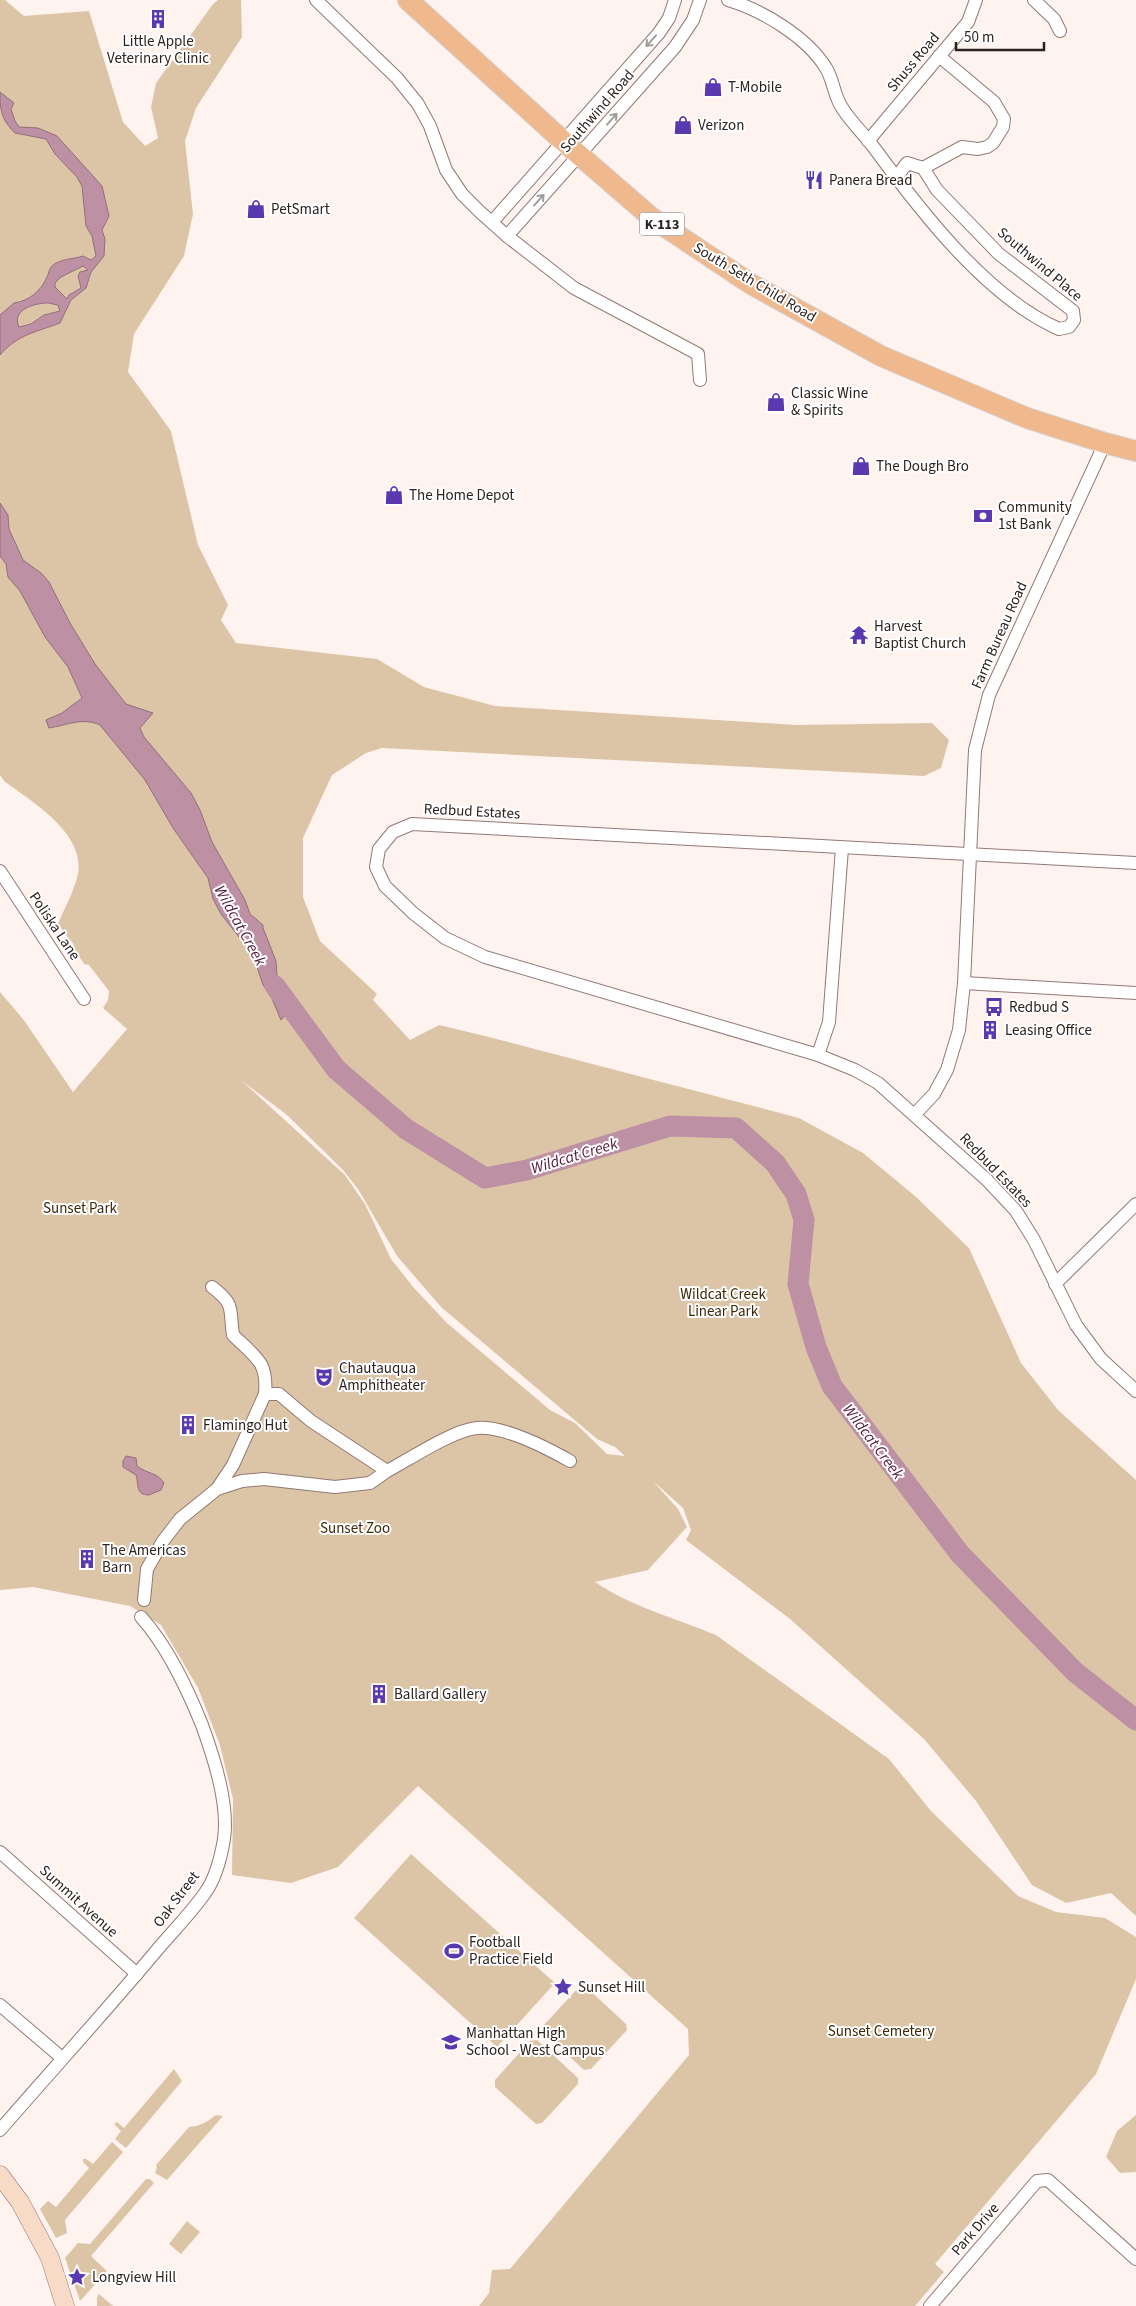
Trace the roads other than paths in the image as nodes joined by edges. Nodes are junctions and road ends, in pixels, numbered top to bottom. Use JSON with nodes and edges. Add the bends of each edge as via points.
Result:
{"nodes":[{"id":1,"x":316,"y":0,"type":"edge"},
{"id":2,"x":408,"y":0,"type":"edge"},
{"id":3,"x":675,"y":0,"type":"edge"},
{"id":4,"x":700,"y":0,"type":"edge"},
{"id":5,"x":728,"y":0,"type":"edge"},
{"id":6,"x":976,"y":0,"type":"edge"},
{"id":7,"x":1034,"y":0,"type":"edge"},
{"id":8,"x":1060,"y":31,"type":"dead end"},
{"id":9,"x":939,"y":56,"type":"junction"},
{"id":10,"x":563,"y":141,"type":"junction"},
{"id":11,"x":868,"y":141,"type":"junction"},
{"id":12,"x":579,"y":155,"type":"junction"},
{"id":13,"x":923,"y":168,"type":"junction"},
{"id":14,"x":896,"y":178,"type":"junction"},
{"id":15,"x":492,"y":222,"type":"junction"},
{"id":16,"x":507,"y":236,"type":"junction"},
{"id":17,"x":700,"y":380,"type":"dead end"},
{"id":18,"x":1105,"y":443,"type":"junction"},
{"id":19,"x":1136,"y":451,"type":"edge"},
{"id":20,"x":842,"y":848,"type":"junction"},
{"id":21,"x":970,"y":852,"type":"junction"},
{"id":22,"x":1136,"y":863,"type":"edge"},
{"id":23,"x":0,"y":871,"type":"edge"},
{"id":24,"x":964,"y":984,"type":"junction"},
{"id":25,"x":1136,"y":992,"type":"edge"},
{"id":26,"x":84,"y":999,"type":"dead end"},
{"id":27,"x":818,"y":1055,"type":"junction"},
{"id":28,"x":915,"y":1114,"type":"junction"},
{"id":29,"x":1136,"y":1204,"type":"edge"},
{"id":30,"x":1055,"y":1284,"type":"junction"},
{"id":31,"x":212,"y":1287,"type":"dead end"},
{"id":32,"x":1136,"y":1391,"type":"edge"},
{"id":33,"x":265,"y":1394,"type":"junction"},
{"id":34,"x":570,"y":1462,"type":"dead end"},
{"id":35,"x":387,"y":1471,"type":"junction"},
{"id":36,"x":217,"y":1489,"type":"junction"},
{"id":37,"x":144,"y":1600,"type":"dead end"},
{"id":38,"x":141,"y":1617,"type":"dead end"},
{"id":39,"x":0,"y":1852,"type":"edge"},
{"id":40,"x":137,"y":1974,"type":"junction"},
{"id":41,"x":0,"y":2005,"type":"edge"},
{"id":42,"x":62,"y":2058,"type":"junction"},
{"id":43,"x":0,"y":2130,"type":"edge"},
{"id":44,"x":0,"y":2175,"type":"edge"},
{"id":45,"x":1136,"y":2259,"type":"edge"},
{"id":46,"x":934,"y":2305,"type":"edge"},
{"id":47,"x":65,"y":2306,"type":"edge"}],
"edges":[{"from":1,"to":15,"type":"street","via":[[398,78],[430,126],[446,170],[462,194]]},
{"from":2,"to":10,"type":"main road","name":"South Seth Child Road","number":"K-113"},
{"from":3,"to":10,"type":"street","name":"Southwind Road","one_way":true,"via":[[659,33]]},
{"from":12,"to":4,"type":"street","name":"Southwind Road","one_way":true,"via":[[675,47],[693,20]]},
{"from":5,"to":11,"type":"street","name":"Southwind Place","via":[[766,15],[817,54],[827,70],[840,106]]},
{"from":6,"to":9,"type":"street","name":"Shuss Road","via":[[968,22]]},
{"from":7,"to":8,"type":"street","via":[[1054,18]]},
{"from":9,"to":11,"type":"street","name":"Shuss Road"},
{"from":9,"to":13,"type":"street","via":[[994,102],[1004,119],[1003,128],[987,147],[962,147]]},
{"from":10,"to":12,"type":"main road","name":"South Seth Child Road","number":"K-113"},
{"from":10,"to":15,"type":"street","name":"Southwind Road"},
{"from":11,"to":14,"type":"street","name":"Southwind Place"},
{"from":16,"to":12,"type":"street","name":"Southwind Road","one_way":true},
{"from":12,"to":18,"type":"main road","name":"South Seth Child Road","number":"K-113","via":[[652,218],[751,284],[881,356],[1027,418]]},
{"from":13,"to":14,"type":"street","via":[[907,163]]},
{"from":13,"to":14,"type":"street","name":"Southwind Place","via":[[937,190],[1000,254],[1073,310],[1074,320],[1068,327],[1059,329],[1043,322],[989,282],[933,224]]},
{"from":15,"to":16,"type":"street"},
{"from":16,"to":17,"type":"street","via":[[574,288],[698,354]]},
{"from":18,"to":19,"type":"main road","name":"South Seth Child Road","number":"K-113"},
{"from":18,"to":21,"type":"street","name":"Farm Bureau Road","via":[[989,695],[975,750]]},
{"from":20,"to":21,"type":"street","name":"Redbud Estates"},
{"from":20,"to":27,"type":"street","via":[[829,1022]]},
{"from":20,"to":27,"type":"street","name":"Redbud Estates","via":[[412,824],[393,832],[379,849],[376,867],[385,886],[413,913],[445,938],[485,956]]},
{"from":21,"to":22,"type":"street","name":"Redbud Estates"},
{"from":21,"to":24,"type":"street"},
{"from":23,"to":26,"type":"street","name":"Poliska Lane"},
{"from":24,"to":25,"type":"street"},
{"from":24,"to":28,"type":"street","via":[[959,1030],[947,1070],[934,1094]]},
{"from":27,"to":28,"type":"street","name":"Redbud Estates","via":[[878,1083]]},
{"from":28,"to":30,"type":"street","name":"Redbud Estates","via":[[1016,1211]]},
{"from":29,"to":30,"type":"street"},
{"from":30,"to":32,"type":"street","name":"Redbud Estates","via":[[1076,1325],[1101,1359]]},
{"from":31,"to":33,"type":"street","via":[[232,1309],[233,1335],[264,1366],[267,1379]]},
{"from":33,"to":35,"type":"street","via":[[279,1394],[311,1421]]},
{"from":33,"to":36,"type":"street","via":[[233,1465]]},
{"from":34,"to":35,"type":"street","via":[[554,1452],[496,1429],[477,1428],[460,1433]]},
{"from":35,"to":36,"type":"street","via":[[370,1482],[344,1486],[264,1479],[242,1481]]},
{"from":36,"to":37,"type":"street","via":[[180,1519],[163,1541],[147,1569]]},
{"from":38,"to":40,"type":"street","name":"Oak Street","via":[[166,1651],[206,1736],[222,1793],[224,1838],[218,1864],[205,1892]]},
{"from":39,"to":40,"type":"street","name":"Summit Avenue"},
{"from":40,"to":42,"type":"street","name":"Oak Street"},
{"from":41,"to":42,"type":"street"},
{"from":42,"to":43,"type":"street","name":"Oak Street"},
{"from":44,"to":47,"type":"street","via":[[20,2202],[50,2258]]},
{"from":45,"to":46,"type":"street","name":"Park Drive","via":[[1048,2180],[1037,2181]]}]}
